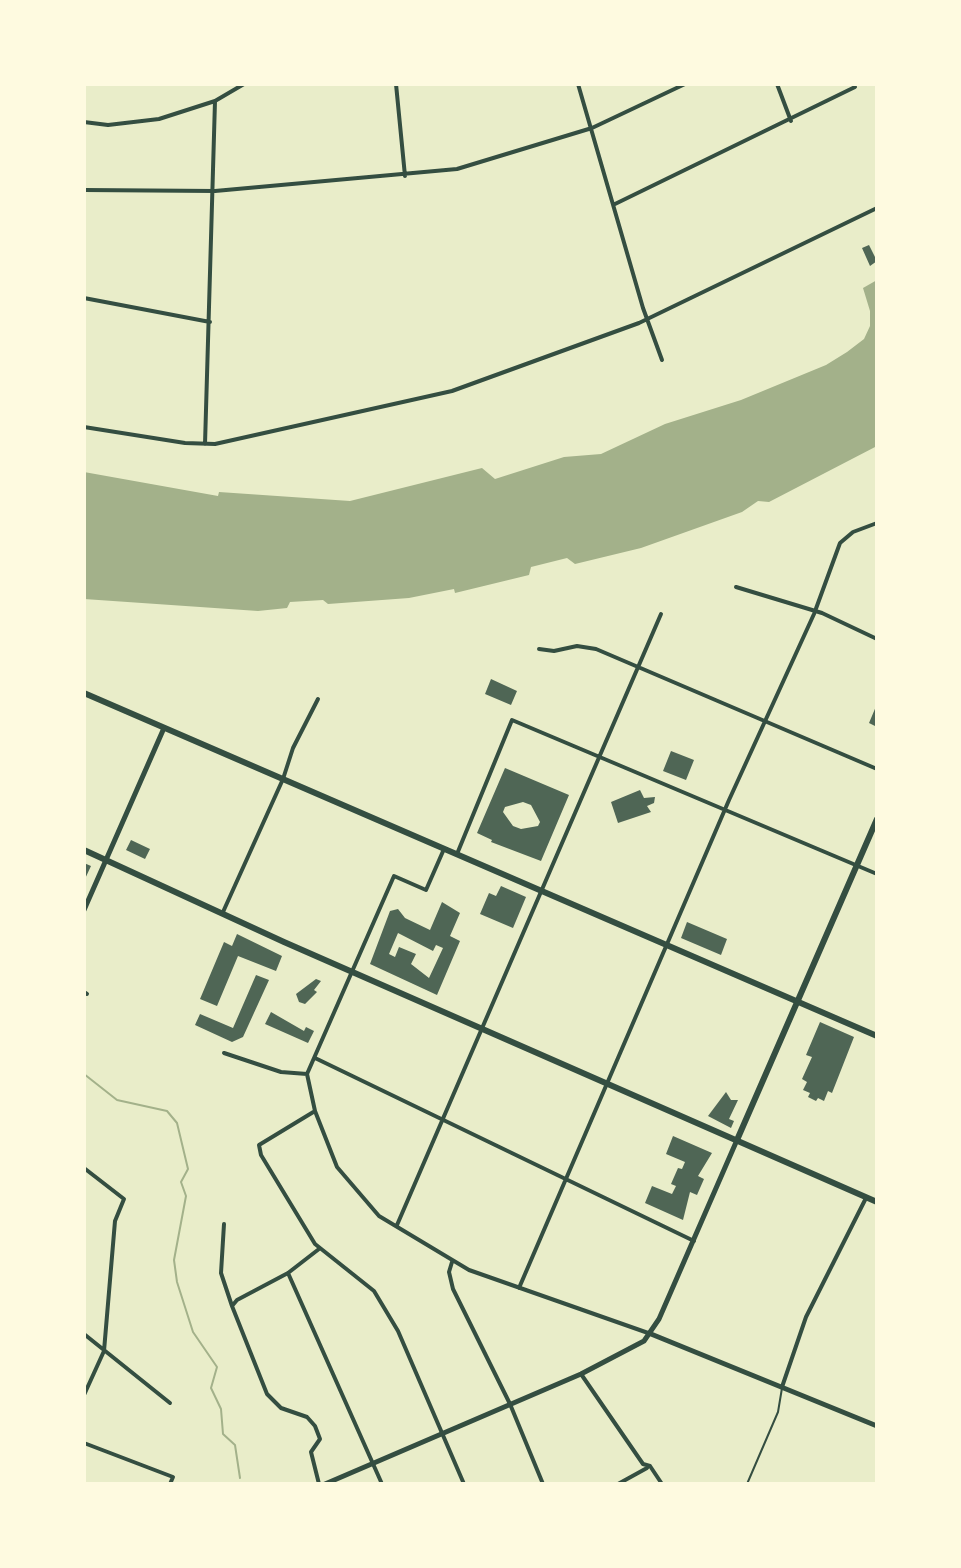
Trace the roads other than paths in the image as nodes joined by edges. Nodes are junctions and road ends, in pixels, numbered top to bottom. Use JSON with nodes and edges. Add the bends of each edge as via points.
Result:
{"nodes":[{"id":1,"x":244,"y":84,"type":"edge"},
{"id":2,"x":396,"y":84,"type":"edge"},
{"id":3,"x":578,"y":84,"type":"edge"},
{"id":4,"x":685,"y":84,"type":"edge"},
{"id":5,"x":777,"y":84,"type":"edge"},
{"id":6,"x":855,"y":87,"type":"dead end"},
{"id":7,"x":215,"y":101,"type":"junction"},
{"id":8,"x":791,"y":121,"type":"junction"},
{"id":9,"x":84,"y":122,"type":"edge"},
{"id":10,"x":592,"y":128,"type":"junction"},
{"id":11,"x":405,"y":176,"type":"junction"},
{"id":12,"x":84,"y":190,"type":"edge"},
{"id":13,"x":215,"y":191,"type":"junction"},
{"id":14,"x":615,"y":204,"type":"junction"},
{"id":15,"x":877,"y":208,"type":"edge"},
{"id":16,"x":84,"y":298,"type":"edge"},
{"id":17,"x":647,"y":316,"type":"junction"},
{"id":18,"x":210,"y":322,"type":"junction"},
{"id":19,"x":662,"y":360,"type":"dead end"},
{"id":20,"x":84,"y":427,"type":"edge"},
{"id":21,"x":205,"y":444,"type":"junction"},
{"id":22,"x":877,"y":523,"type":"edge"},
{"id":23,"x":736,"y":587,"type":"dead end"},
{"id":24,"x":661,"y":614,"type":"dead end"},
{"id":25,"x":814,"y":614,"type":"junction"},
{"id":26,"x":877,"y":639,"type":"edge"},
{"id":27,"x":539,"y":649,"type":"dead end"},
{"id":28,"x":639,"y":668,"type":"junction"},
{"id":29,"x":84,"y":693,"type":"edge"},
{"id":30,"x":318,"y":699,"type":"dead end"},
{"id":31,"x":766,"y":721,"type":"junction"},
{"id":32,"x":164,"y":728,"type":"junction"},
{"id":33,"x":602,"y":758,"type":"junction"},
{"id":34,"x":877,"y":769,"type":"edge"},
{"id":35,"x":283,"y":779,"type":"junction"},
{"id":36,"x":725,"y":809,"type":"junction"},
{"id":37,"x":877,"y":819,"type":"edge"},
{"id":38,"x":444,"y":849,"type":"junction"},
{"id":39,"x":84,"y":850,"type":"edge"},
{"id":40,"x":457,"y":854,"type":"junction"},
{"id":41,"x":107,"y":860,"type":"junction"},
{"id":42,"x":857,"y":865,"type":"junction"},
{"id":43,"x":877,"y":874,"type":"edge"},
{"id":44,"x":544,"y":892,"type":"junction"},
{"id":45,"x":84,"y":910,"type":"edge"},
{"id":46,"x":223,"y":912,"type":"junction"},
{"id":47,"x":669,"y":945,"type":"junction"},
{"id":48,"x":352,"y":971,"type":"junction"},
{"id":49,"x":799,"y":1000,"type":"junction"},
{"id":50,"x":485,"y":1028,"type":"junction"},
{"id":51,"x":877,"y":1036,"type":"edge"},
{"id":52,"x":224,"y":1053,"type":"dead end"},
{"id":53,"x":315,"y":1058,"type":"junction"},
{"id":54,"x":307,"y":1074,"type":"junction"},
{"id":55,"x":609,"y":1084,"type":"junction"},
{"id":56,"x":315,"y":1111,"type":"junction"},
{"id":57,"x":443,"y":1121,"type":"junction"},
{"id":58,"x":737,"y":1140,"type":"junction"},
{"id":59,"x":84,"y":1168,"type":"edge"},
{"id":60,"x":567,"y":1180,"type":"junction"},
{"id":61,"x":866,"y":1198,"type":"junction"},
{"id":62,"x":877,"y":1202,"type":"edge"},
{"id":63,"x":224,"y":1224,"type":"dead end"},
{"id":64,"x":397,"y":1225,"type":"junction"},
{"id":65,"x":694,"y":1241,"type":"junction"},
{"id":66,"x":319,"y":1249,"type":"junction"},
{"id":67,"x":452,"y":1262,"type":"junction"},
{"id":68,"x":288,"y":1273,"type":"junction"},
{"id":69,"x":519,"y":1288,"type":"junction"},
{"id":70,"x":232,"y":1306,"type":"junction"},
{"id":71,"x":84,"y":1334,"type":"edge"},
{"id":72,"x":651,"y":1334,"type":"junction"},
{"id":73,"x":104,"y":1351,"type":"junction"},
{"id":74,"x":581,"y":1374,"type":"junction"},
{"id":75,"x":782,"y":1387,"type":"junction"},
{"id":76,"x":84,"y":1395,"type":"edge"},
{"id":77,"x":170,"y":1403,"type":"dead end"},
{"id":78,"x":510,"y":1404,"type":"junction"},
{"id":79,"x":877,"y":1426,"type":"edge"},
{"id":80,"x":441,"y":1434,"type":"junction"},
{"id":81,"x":84,"y":1443,"type":"edge"},
{"id":82,"x":373,"y":1463,"type":"junction"},
{"id":83,"x":647,"y":1468,"type":"junction"},
{"id":84,"x":170,"y":1484,"type":"edge"},
{"id":85,"x":322,"y":1484,"type":"edge"},
{"id":86,"x":382,"y":1484,"type":"edge"},
{"id":87,"x":464,"y":1484,"type":"edge"},
{"id":88,"x":543,"y":1484,"type":"edge"},
{"id":89,"x":618,"y":1484,"type":"edge"},
{"id":90,"x":662,"y":1484,"type":"edge"},
{"id":91,"x":747,"y":1484,"type":"edge"}],
"edges":[{"from":1,"to":7,"type":"street"},
{"from":2,"to":11,"type":"street"},
{"from":3,"to":10,"type":"street"},
{"from":4,"to":10,"type":"street"},
{"from":5,"to":8,"type":"street"},
{"from":6,"to":8,"type":"street"},
{"from":7,"to":9,"type":"street","via":[[159,119]]},
{"from":7,"to":13,"type":"street"},
{"from":8,"to":14,"type":"street"},
{"from":10,"to":11,"type":"street","via":[[501,158]]},
{"from":10,"to":14,"type":"street"},
{"from":11,"to":13,"type":"street"},
{"from":12,"to":13,"type":"street"},
{"from":13,"to":18,"type":"street"},
{"from":14,"to":17,"type":"street"},
{"from":15,"to":17,"type":"street"},
{"from":16,"to":18,"type":"street"},
{"from":17,"to":19,"type":"street"},
{"from":17,"to":21,"type":"street","via":[[452,391]]},
{"from":18,"to":21,"type":"street"},
{"from":20,"to":21,"type":"street"},
{"from":22,"to":25,"type":"street","via":[[840,543]]},
{"from":23,"to":25,"type":"street"},
{"from":24,"to":28,"type":"street"},
{"from":25,"to":26,"type":"street"},
{"from":25,"to":31,"type":"street"},
{"from":27,"to":28,"type":"street","via":[[596,649]]},
{"from":28,"to":31,"type":"street"},
{"from":28,"to":33,"type":"street"},
{"from":29,"to":32,"type":"main road"},
{"from":30,"to":35,"type":"street"},
{"from":31,"to":34,"type":"street"},
{"from":31,"to":36,"type":"street"},
{"from":32,"to":35,"type":"main road"},
{"from":32,"to":41,"type":"street"},
{"from":33,"to":36,"type":"street"},
{"from":33,"to":40,"type":"street","via":[[512,720]]},
{"from":33,"to":44,"type":"street"},
{"from":35,"to":38,"type":"main road"},
{"from":35,"to":46,"type":"street"},
{"from":36,"to":42,"type":"street"},
{"from":36,"to":47,"type":"street"},
{"from":37,"to":42,"type":"main road"},
{"from":38,"to":40,"type":"main road"},
{"from":38,"to":48,"type":"street","via":[[426,890],[394,876]]},
{"from":39,"to":41,"type":"main road"},
{"from":40,"to":44,"type":"main road"},
{"from":41,"to":45,"type":"street"},
{"from":41,"to":46,"type":"main road"},
{"from":42,"to":43,"type":"street"},
{"from":42,"to":49,"type":"main road"},
{"from":44,"to":47,"type":"main road"},
{"from":44,"to":50,"type":"street"},
{"from":46,"to":48,"type":"main road"},
{"from":47,"to":49,"type":"main road"},
{"from":47,"to":55,"type":"street"},
{"from":48,"to":50,"type":"main road"},
{"from":48,"to":53,"type":"street"},
{"from":49,"to":51,"type":"main road"},
{"from":49,"to":58,"type":"main road"},
{"from":50,"to":55,"type":"main road"},
{"from":50,"to":57,"type":"street"},
{"from":52,"to":54,"type":"street","via":[[281,1072]]},
{"from":53,"to":54,"type":"street"},
{"from":53,"to":57,"type":"street"},
{"from":54,"to":56,"type":"street"},
{"from":55,"to":58,"type":"main road"},
{"from":55,"to":60,"type":"street"},
{"from":56,"to":64,"type":"street","via":[[350,1187],[379,1216]]},
{"from":56,"to":66,"type":"street","via":[[259,1145]]},
{"from":57,"to":60,"type":"street"},
{"from":57,"to":64,"type":"street"},
{"from":58,"to":61,"type":"main road"},
{"from":58,"to":65,"type":"street"},
{"from":59,"to":73,"type":"street","via":[[120,1193],[123,1206],[115,1221]]},
{"from":60,"to":65,"type":"street"},
{"from":60,"to":69,"type":"street"},
{"from":61,"to":62,"type":"main road"},
{"from":61,"to":75,"type":"street","via":[[806,1317]]},
{"from":63,"to":70,"type":"street","via":[[221,1273]]},
{"from":64,"to":67,"type":"street"},
{"from":65,"to":72,"type":"street"},
{"from":66,"to":68,"type":"street"},
{"from":66,"to":80,"type":"street","via":[[374,1291],[398,1331]]},
{"from":67,"to":69,"type":"street"},
{"from":67,"to":78,"type":"street","via":[[453,1289]]},
{"from":68,"to":70,"type":"street"},
{"from":68,"to":82,"type":"street"},
{"from":69,"to":72,"type":"street"},
{"from":70,"to":85,"type":"street","via":[[267,1394],[315,1426],[320,1439],[311,1452]]},
{"from":71,"to":73,"type":"street"},
{"from":72,"to":74,"type":"street"},
{"from":72,"to":75,"type":"street"},
{"from":73,"to":76,"type":"street"},
{"from":73,"to":77,"type":"street"},
{"from":74,"to":78,"type":"street"},
{"from":74,"to":83,"type":"street"},
{"from":75,"to":79,"type":"street"},
{"from":75,"to":91,"type":"lane","via":[[778,1412]]},
{"from":78,"to":80,"type":"street"},
{"from":78,"to":88,"type":"street"},
{"from":80,"to":82,"type":"street"},
{"from":80,"to":87,"type":"street"},
{"from":81,"to":84,"type":"street","via":[[173,1477]]},
{"from":82,"to":85,"type":"street"},
{"from":82,"to":86,"type":"street"},
{"from":83,"to":89,"type":"street"},
{"from":83,"to":90,"type":"street"}]}
